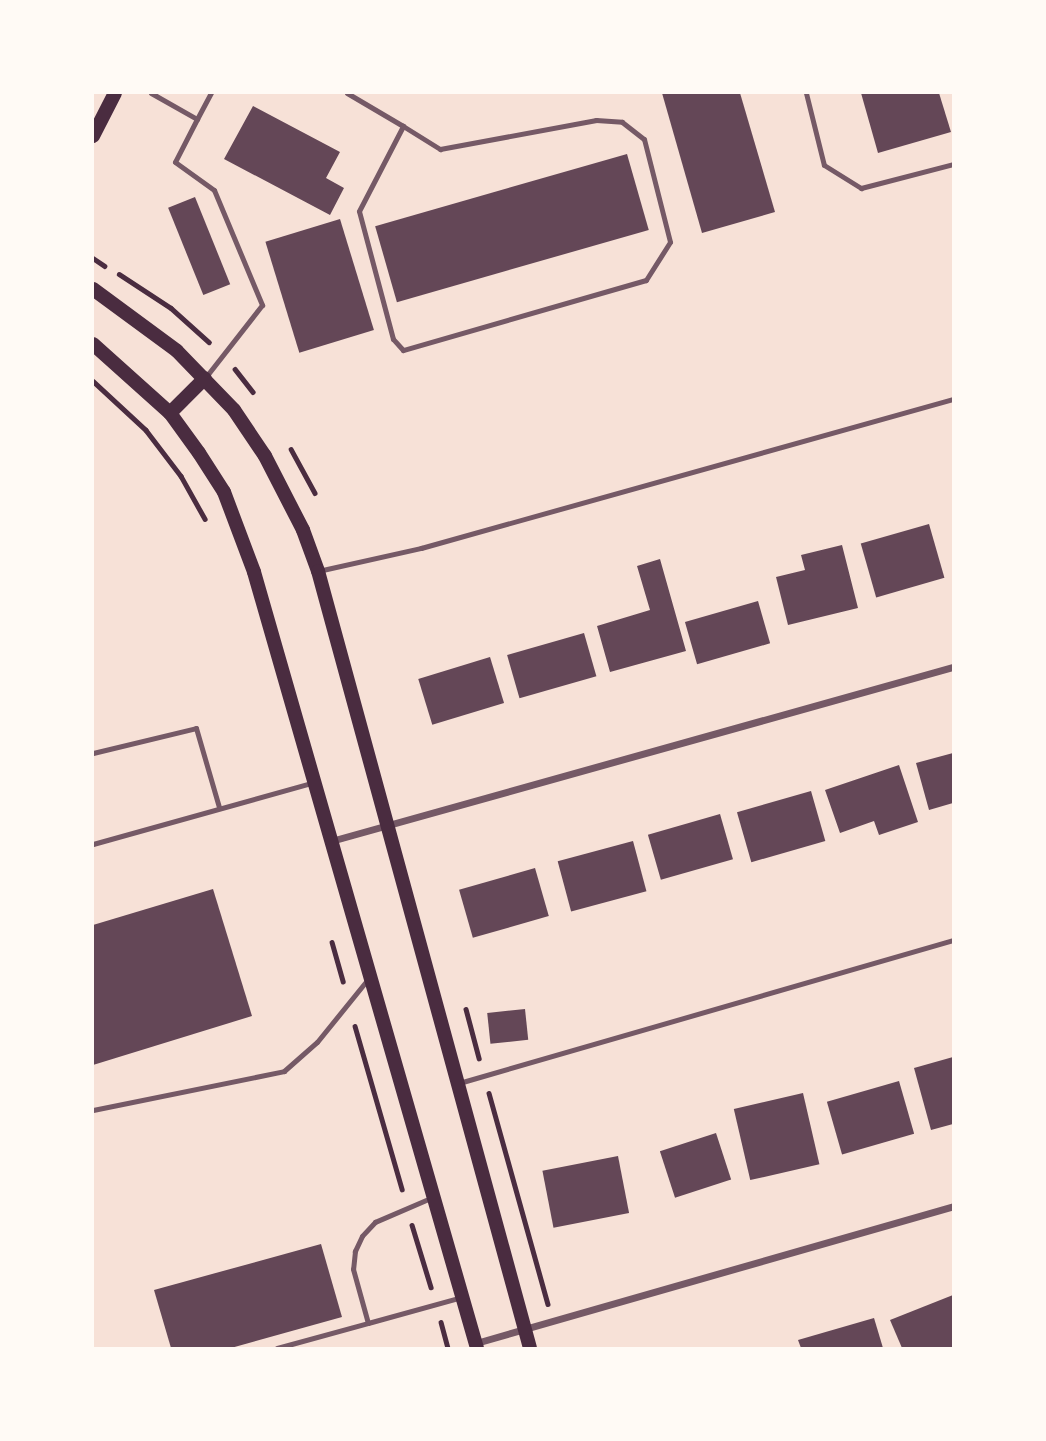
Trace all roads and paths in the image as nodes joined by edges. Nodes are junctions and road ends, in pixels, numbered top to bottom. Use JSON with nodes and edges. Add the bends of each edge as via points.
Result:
{"nodes":[{"id":1,"x":115,"y":93,"type":"edge"},
{"id":2,"x":151,"y":93,"type":"edge"},
{"id":3,"x":211,"y":93,"type":"edge"},
{"id":4,"x":347,"y":93,"type":"edge"},
{"id":5,"x":806,"y":93,"type":"edge"},
{"id":6,"x":197,"y":120,"type":"junction"},
{"id":7,"x":403,"y":126,"type":"junction"},
{"id":8,"x":93,"y":136,"type":"edge"},
{"id":9,"x":953,"y":164,"type":"edge"},
{"id":10,"x":93,"y":289,"type":"edge"},
{"id":11,"x":93,"y":344,"type":"edge"},
{"id":12,"x":205,"y":378,"type":"junction"},
{"id":13,"x":93,"y":381,"type":"edge"},
{"id":14,"x":953,"y":399,"type":"edge"},
{"id":15,"x":170,"y":413,"type":"junction"},
{"id":16,"x":211,"y":529,"type":"dead end"},
{"id":17,"x":318,"y":571,"type":"junction"},
{"id":18,"x":953,"y":667,"type":"edge"},
{"id":19,"x":93,"y":753,"type":"edge"},
{"id":20,"x":315,"y":782,"type":"junction"},
{"id":21,"x":219,"y":807,"type":"junction"},
{"id":22,"x":387,"y":825,"type":"junction"},
{"id":23,"x":331,"y":841,"type":"junction"},
{"id":24,"x":93,"y":844,"type":"edge"},
{"id":25,"x":330,"y":936,"type":"dead end"},
{"id":26,"x":953,"y":940,"type":"edge"},
{"id":27,"x":370,"y":976,"type":"junction"},
{"id":28,"x":349,"y":1003,"type":"junction"},
{"id":29,"x":457,"y":1083,"type":"junction"},
{"id":30,"x":93,"y":1110,"type":"edge"},
{"id":31,"x":433,"y":1197,"type":"junction"},
{"id":32,"x":407,"y":1206,"type":"junction"},
{"id":33,"x":953,"y":1206,"type":"edge"},
{"id":34,"x":462,"y":1297,"type":"junction"},
{"id":35,"x":436,"y":1304,"type":"junction"},
{"id":36,"x":368,"y":1323,"type":"junction"},
{"id":37,"x":524,"y":1328,"type":"junction"},
{"id":38,"x":476,"y":1346,"type":"edge"},
{"id":39,"x":277,"y":1348,"type":"edge"},
{"id":40,"x":449,"y":1348,"type":"edge"},
{"id":41,"x":530,"y":1348,"type":"edge"}],
"edges":[{"from":1,"to":8,"type":"main road"},
{"from":2,"to":6,"type":"lane"},
{"from":3,"to":6,"type":"lane"},
{"from":4,"to":7,"type":"lane"},
{"from":5,"to":9,"type":"lane","via":[[824,165],[861,188]]},
{"from":6,"to":12,"type":"lane","via":[[175,162],[214,190],[262,305]]},
{"from":7,"to":7,"type":"lane","via":[[440,149],[596,120],[622,122],[644,139],[670,242],[646,280],[403,350],[393,339],[359,211]]},
{"from":10,"to":12,"type":"main road","via":[[149,328]]},
{"from":11,"to":15,"type":"main road"},
{"from":12,"to":15,"type":"main road"},
{"from":12,"to":17,"type":"main road","via":[[265,456],[303,530]]},
{"from":13,"to":16,"type":"path","via":[[146,430],[181,476]]},
{"from":14,"to":17,"type":"lane","via":[[421,548]]},
{"from":15,"to":20,"type":"main road","via":[[224,492],[254,572]]},
{"from":17,"to":22,"type":"main road"},
{"from":18,"to":22,"type":"street"},
{"from":19,"to":21,"type":"lane","via":[[196,728]]},
{"from":20,"to":21,"type":"lane"},
{"from":20,"to":23,"type":"main road"},
{"from":21,"to":24,"type":"lane"},
{"from":22,"to":23,"type":"street"},
{"from":22,"to":29,"type":"main road"},
{"from":23,"to":27,"type":"main road"},
{"from":25,"to":28,"type":"path"},
{"from":26,"to":29,"type":"lane"},
{"from":27,"to":28,"type":"lane"},
{"from":27,"to":31,"type":"main road"},
{"from":28,"to":30,"type":"lane","via":[[317,1042],[284,1071]]},
{"from":28,"to":32,"type":"path"},
{"from":29,"to":37,"type":"main road"},
{"from":31,"to":32,"type":"lane"},
{"from":31,"to":34,"type":"main road"},
{"from":32,"to":35,"type":"path"},
{"from":32,"to":36,"type":"lane","via":[[375,1222],[355,1251],[353,1269]]},
{"from":33,"to":37,"type":"street"},
{"from":34,"to":35,"type":"lane"},
{"from":34,"to":38,"type":"main road"},
{"from":35,"to":36,"type":"lane"},
{"from":35,"to":40,"type":"path"},
{"from":36,"to":39,"type":"lane"},
{"from":37,"to":38,"type":"street"},
{"from":37,"to":41,"type":"main road"}]}
